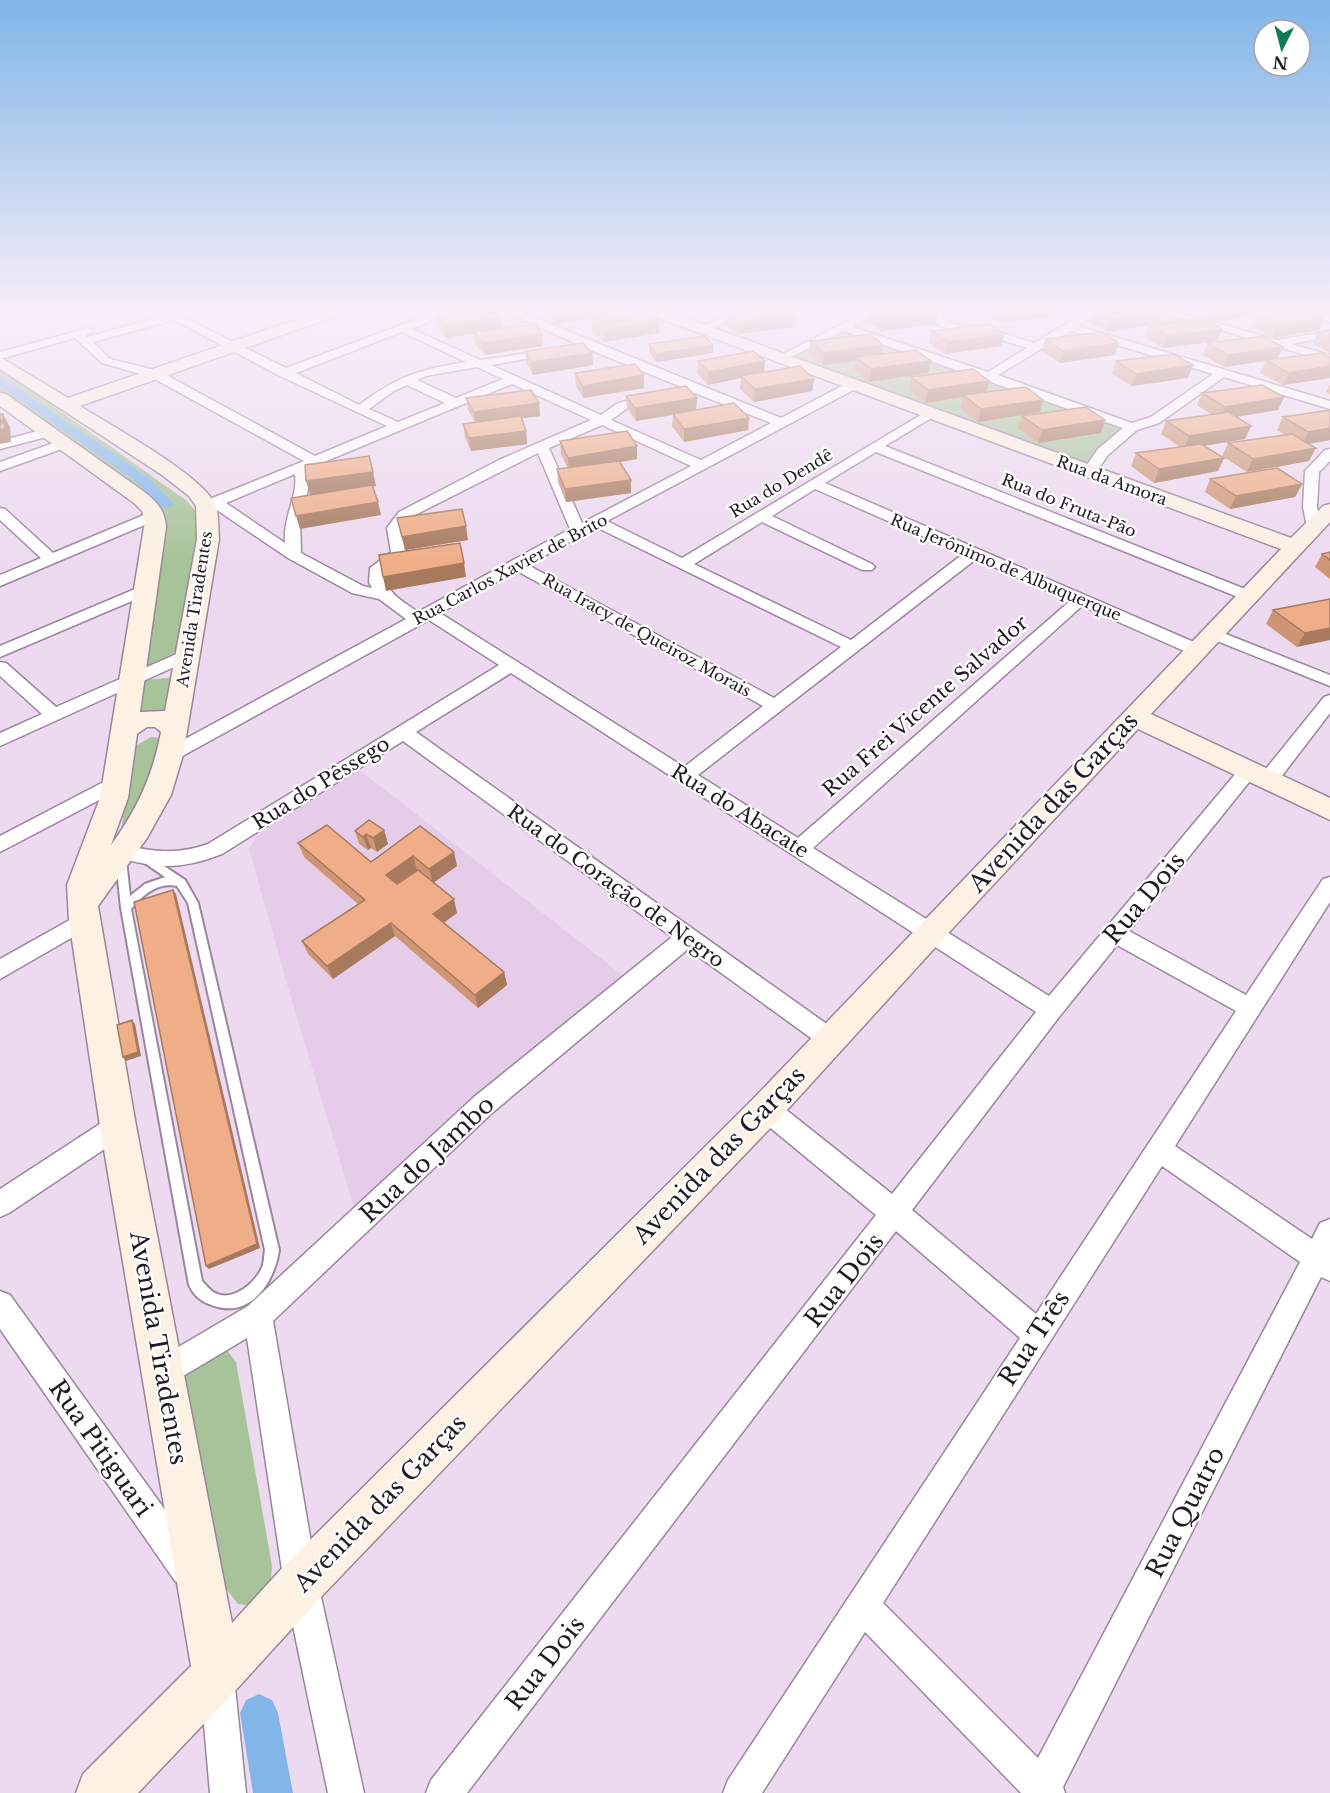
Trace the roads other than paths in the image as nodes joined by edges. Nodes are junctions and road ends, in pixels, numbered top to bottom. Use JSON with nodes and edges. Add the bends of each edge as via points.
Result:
{"nodes":[{"id":1,"x":52,"y":396,"type":"edge"},
{"id":2,"x":93,"y":396,"type":"edge"},
{"id":3,"x":195,"y":396,"type":"edge"},
{"id":4,"x":331,"y":396,"type":"edge"},
{"id":5,"x":380,"y":396,"type":"edge"},
{"id":6,"x":440,"y":396,"type":"edge"},
{"id":7,"x":470,"y":396,"type":"edge"},
{"id":8,"x":549,"y":396,"type":"edge"},
{"id":9,"x":664,"y":396,"type":"edge"},
{"id":10,"x":713,"y":396,"type":"edge"},
{"id":11,"x":833,"y":396,"type":"edge"},
{"id":12,"x":881,"y":396,"type":"edge"},
{"id":13,"x":1044,"y":396,"type":"edge"},
{"id":14,"x":1189,"y":396,"type":"edge"},
{"id":15,"x":1300,"y":396,"type":"edge"},
{"id":16,"x":0,"y":398,"type":"edge"},
{"id":17,"x":454,"y":402,"type":"junction"},
{"id":18,"x":66,"y":405,"type":"junction"},
{"id":19,"x":1330,"y":405,"type":"edge"},
{"id":20,"x":360,"y":410,"type":"junction"},
{"id":21,"x":928,"y":414,"type":"junction"},
{"id":22,"x":602,"y":420,"type":"junction"},
{"id":23,"x":781,"y":423,"type":"junction"},
{"id":24,"x":399,"y":427,"type":"junction"},
{"id":25,"x":1132,"y":427,"type":"junction"},
{"id":26,"x":57,"y":437,"type":"junction"},
{"id":27,"x":0,"y":445,"type":"edge"},
{"id":28,"x":542,"y":446,"type":"junction"},
{"id":29,"x":876,"y":447,"type":"junction"},
{"id":30,"x":1330,"y":453,"type":"edge"},
{"id":31,"x":316,"y":462,"type":"junction"},
{"id":32,"x":702,"y":466,"type":"junction"},
{"id":33,"x":0,"y":467,"type":"edge"},
{"id":34,"x":300,"y":468,"type":"junction"},
{"id":35,"x":1089,"y":472,"type":"junction"},
{"id":36,"x":815,"y":484,"type":"junction"},
{"id":37,"x":211,"y":504,"type":"junction"},
{"id":38,"x":0,"y":512,"type":"edge"},
{"id":39,"x":156,"y":515,"type":"junction"},
{"id":40,"x":761,"y":516,"type":"junction"},
{"id":41,"x":597,"y":522,"type":"junction"},
{"id":42,"x":1313,"y":528,"type":"edge"},
{"id":43,"x":578,"y":531,"type":"junction"},
{"id":44,"x":973,"y":554,"type":"junction"},
{"id":45,"x":293,"y":555,"type":"junction"},
{"id":46,"x":51,"y":559,"type":"junction"},
{"id":47,"x":683,"y":564,"type":"junction"},
{"id":48,"x":517,"y":565,"type":"junction"},
{"id":49,"x":867,"y":567,"type":"dead end"},
{"id":50,"x":0,"y":581,"type":"edge"},
{"id":51,"x":147,"y":589,"type":"junction"},
{"id":52,"x":384,"y":595,"type":"junction"},
{"id":53,"x":1249,"y":596,"type":"junction"},
{"id":54,"x":1081,"y":599,"type":"junction"},
{"id":55,"x":423,"y":616,"type":"junction"},
{"id":56,"x":1205,"y":642,"type":"junction"},
{"id":57,"x":853,"y":647,"type":"junction"},
{"id":58,"x":0,"y":652,"type":"edge"},
{"id":59,"x":188,"y":654,"type":"junction"},
{"id":60,"x":510,"y":666,"type":"junction"},
{"id":61,"x":0,"y":667,"type":"edge"},
{"id":62,"x":1327,"y":676,"type":"edge"},
{"id":63,"x":132,"y":680,"type":"junction"},
{"id":64,"x":1330,"y":701,"type":"edge"},
{"id":65,"x":776,"y":706,"type":"junction"},
{"id":66,"x":53,"y":714,"type":"junction"},
{"id":67,"x":1133,"y":716,"type":"junction"},
{"id":68,"x":403,"y":732,"type":"junction"},
{"id":69,"x":123,"y":735,"type":"junction"},
{"id":70,"x":0,"y":740,"type":"edge"},
{"id":71,"x":172,"y":742,"type":"junction"},
{"id":72,"x":684,"y":776,"type":"junction"},
{"id":73,"x":1258,"y":776,"type":"junction"},
{"id":74,"x":115,"y":790,"type":"junction"},
{"id":75,"x":1330,"y":810,"type":"edge"},
{"id":76,"x":0,"y":845,"type":"edge"},
{"id":77,"x":800,"y":848,"type":"junction"},
{"id":78,"x":134,"y":854,"type":"junction"},
{"id":79,"x":181,"y":883,"type":"junction"},
{"id":80,"x":1330,"y":885,"type":"edge"},
{"id":81,"x":126,"y":908,"type":"junction"},
{"id":82,"x":84,"y":912,"type":"junction"},
{"id":83,"x":930,"y":932,"type":"junction"},
{"id":84,"x":1114,"y":933,"type":"junction"},
{"id":85,"x":687,"y":937,"type":"junction"},
{"id":86,"x":0,"y":970,"type":"edge"},
{"id":87,"x":1250,"y":1008,"type":"junction"},
{"id":88,"x":1051,"y":1010,"type":"junction"},
{"id":89,"x":830,"y":1039,"type":"junction"},
{"id":90,"x":766,"y":1109,"type":"junction"},
{"id":91,"x":118,"y":1126,"type":"junction"},
{"id":92,"x":1158,"y":1149,"type":"junction"},
{"id":93,"x":0,"y":1204,"type":"edge"},
{"id":94,"x":896,"y":1213,"type":"junction"},
{"id":95,"x":1326,"y":1252,"type":"edge"},
{"id":96,"x":0,"y":1305,"type":"edge"},
{"id":97,"x":258,"y":1316,"type":"junction"},
{"id":98,"x":1037,"y":1334,"type":"junction"},
{"id":99,"x":164,"y":1372,"type":"junction"},
{"id":100,"x":301,"y":1584,"type":"junction"},
{"id":101,"x":202,"y":1590,"type":"junction"},
{"id":102,"x":862,"y":1605,"type":"junction"},
{"id":103,"x":217,"y":1675,"type":"junction"},
{"id":104,"x":1043,"y":1792,"type":"edge"},
{"id":105,"x":102,"y":1793,"type":"edge"},
{"id":106,"x":228,"y":1793,"type":"edge"},
{"id":107,"x":346,"y":1793,"type":"edge"},
{"id":108,"x":444,"y":1793,"type":"edge"},
{"id":109,"x":741,"y":1793,"type":"edge"}],
"edges":[{"from":1,"to":18,"type":"street","name":"Avenida Tiradentes"},
{"from":2,"to":18,"type":"street"},
{"from":3,"to":31,"type":"street"},
{"from":4,"to":20,"type":"street"},
{"from":5,"to":20,"type":"street"},
{"from":6,"to":17,"type":"street"},
{"from":7,"to":17,"type":"street"},
{"from":8,"to":22,"type":"street"},
{"from":9,"to":22,"type":"street","via":[[628,403]]},
{"from":10,"to":23,"type":"street"},
{"from":11,"to":23,"type":"street","name":"Rua Carlos Xavier de Brito"},
{"from":12,"to":21,"type":"street","name":"Rua da Amora"},
{"from":13,"to":25,"type":"street"},
{"from":14,"to":25,"type":"street","via":[[1155,420]]},
{"from":15,"to":19,"type":"street"},
{"from":16,"to":26,"type":"street"},
{"from":17,"to":24,"type":"street"},
{"from":18,"to":37,"type":"street","name":"Avenida Tiradentes","via":[[169,471]]},
{"from":20,"to":24,"type":"street"},
{"from":21,"to":29,"type":"street","name":"Rua do Dendê"},
{"from":21,"to":35,"type":"street","name":"Rua da Amora"},
{"from":22,"to":28,"type":"street"},
{"from":22,"to":32,"type":"street"},
{"from":23,"to":32,"type":"street","name":"Rua Carlos Xavier de Brito"},
{"from":24,"to":31,"type":"street"},
{"from":25,"to":35,"type":"street","via":[[1103,453]]},
{"from":26,"to":27,"type":"street"},
{"from":26,"to":33,"type":"street"},
{"from":26,"to":39,"type":"street","via":[[136,495]]},
{"from":28,"to":43,"type":"street"},
{"from":28,"to":52,"type":"street","via":[[404,515],[394,528],[399,554],[378,568],[377,582]]},
{"from":29,"to":36,"type":"street","name":"Rua do Dendê"},
{"from":29,"to":53,"type":"street","name":"Rua do Fruta-Pão"},
{"from":30,"to":42,"type":"street","via":[[1312,471]]},
{"from":31,"to":34,"type":"street"},
{"from":32,"to":41,"type":"street","name":"Rua Carlos Xavier de Brito"},
{"from":34,"to":37,"type":"street"},
{"from":34,"to":45,"type":"street","via":[[304,489],[294,508]]},
{"from":35,"to":42,"type":"street","name":"Rua da Amora"},
{"from":36,"to":40,"type":"street","name":"Rua do Dendê"},
{"from":36,"to":44,"type":"street","name":"Rua Jerônimo de Albuquerque"},
{"from":37,"to":45,"type":"street"},
{"from":37,"to":59,"type":"street","name":"Avenida Tiradentes"},
{"from":38,"to":46,"type":"street"},
{"from":39,"to":46,"type":"street"},
{"from":39,"to":51,"type":"street","name":"Avenida Tiradentes"},
{"from":40,"to":47,"type":"street","name":"Rua do Dendê"},
{"from":40,"to":49,"type":"street"},
{"from":41,"to":43,"type":"street","name":"Rua Carlos Xavier de Brito"},
{"from":41,"to":47,"type":"street"},
{"from":42,"to":53,"type":"street","name":"Avenida das Garças"},
{"from":43,"to":48,"type":"street","name":"Rua Carlos Xavier de Brito"},
{"from":44,"to":54,"type":"street","name":"Rua Jerônimo de Albuquerque"},
{"from":44,"to":57,"type":"street"},
{"from":45,"to":52,"type":"street","via":[[358,590]]},
{"from":46,"to":50,"type":"street"},
{"from":47,"to":57,"type":"street"},
{"from":48,"to":55,"type":"street","name":"Rua Carlos Xavier de Brito"},
{"from":48,"to":65,"type":"street","name":"Rua Iracy de Queiroz Morais"},
{"from":51,"to":58,"type":"street"},
{"from":51,"to":63,"type":"street","name":"Avenida Tiradentes"},
{"from":52,"to":55,"type":"street","name":"Rua do Abacate"},
{"from":53,"to":56,"type":"street","name":"Avenida das Garças"},
{"from":54,"to":56,"type":"street","name":"Rua Jerônimo de Albuquerque"},
{"from":54,"to":77,"type":"street","name":"Rua Frei Vicente Salvador"},
{"from":55,"to":60,"type":"street","name":"Rua do Abacate"},
{"from":55,"to":71,"type":"street","name":"Rua Carlos Xavier de Brito"},
{"from":56,"to":62,"type":"street","name":"Rua Jerônimo de Albuquerque"},
{"from":56,"to":67,"type":"street","name":"Avenida das Garças"},
{"from":57,"to":65,"type":"street"},
{"from":59,"to":63,"type":"street"},
{"from":59,"to":71,"type":"street","name":"Avenida Tiradentes"},
{"from":60,"to":68,"type":"street","name":"Rua do Pêssego"},
{"from":60,"to":72,"type":"street","name":"Rua do Abacate"},
{"from":61,"to":66,"type":"street"},
{"from":63,"to":66,"type":"street"},
{"from":63,"to":69,"type":"street","name":"Avenida Tiradentes"},
{"from":64,"to":73,"type":"street","name":"Rua Dois"},
{"from":65,"to":72,"type":"street"},
{"from":66,"to":70,"type":"street"},
{"from":67,"to":73,"type":"street"},
{"from":67,"to":83,"type":"street","name":"Avenida das Garças"},
{"from":68,"to":78,"type":"street","name":"Rua do Pêssego","via":[[215,849],[170,861]]},
{"from":68,"to":85,"type":"street","name":"Rua do Coração de Negro"},
{"from":69,"to":71,"type":"street","via":[[135,723],[162,719]]},
{"from":69,"to":74,"type":"street","name":"Avenida Tiradentes"},
{"from":71,"to":78,"type":"street","name":"Avenida Tiradentes"},
{"from":72,"to":77,"type":"street","name":"Rua do Abacate"},
{"from":73,"to":75,"type":"street"},
{"from":73,"to":84,"type":"street","name":"Rua Dois"},
{"from":74,"to":76,"type":"street"},
{"from":74,"to":78,"type":"street","via":[[113,832]]},
{"from":74,"to":82,"type":"street","name":"Avenida Tiradentes","via":[[82,885]]},
{"from":77,"to":83,"type":"street","name":"Rua do Abacate"},
{"from":78,"to":79,"type":"lane"},
{"from":78,"to":81,"type":"lane","via":[[121,875]]},
{"from":78,"to":82,"type":"street","name":"Avenida Tiradentes"},
{"from":79,"to":81,"type":"lane","via":[[164,881],[150,885]]},
{"from":79,"to":81,"type":"lane","via":[[194,903],[272,1250],[263,1279],[233,1302],[214,1301],[196,1285]]},
{"from":80,"to":87,"type":"street","name":"Rua Três"},
{"from":82,"to":86,"type":"street"},
{"from":82,"to":91,"type":"street","name":"Avenida Tiradentes"},
{"from":83,"to":88,"type":"street","name":"Rua do Abacate"},
{"from":83,"to":89,"type":"street","name":"Avenida das Garças"},
{"from":84,"to":87,"type":"street"},
{"from":84,"to":88,"type":"street","name":"Rua Dois"},
{"from":85,"to":89,"type":"street","name":"Rua do Coração de Negro"},
{"from":85,"to":97,"type":"street","name":"Rua do Jambo","via":[[483,1105]]},
{"from":87,"to":92,"type":"street","name":"Rua Três"},
{"from":88,"to":94,"type":"street","name":"Rua Dois"},
{"from":89,"to":90,"type":"street","name":"Avenida das Garças"},
{"from":90,"to":94,"type":"street"},
{"from":90,"to":100,"type":"street","name":"Avenida das Garças"},
{"from":91,"to":93,"type":"street"},
{"from":91,"to":99,"type":"street","name":"Avenida Tiradentes"},
{"from":92,"to":95,"type":"street"},
{"from":92,"to":98,"type":"street","name":"Rua Três"},
{"from":94,"to":98,"type":"street"},
{"from":94,"to":108,"type":"street","name":"Rua Dois"},
{"from":95,"to":104,"type":"street","name":"Rua Quatro"},
{"from":96,"to":101,"type":"street","name":"Rua Pitiguari"},
{"from":97,"to":99,"type":"street","name":"Rua do Jambo"},
{"from":97,"to":100,"type":"street"},
{"from":98,"to":102,"type":"street","name":"Rua Três"},
{"from":99,"to":101,"type":"street","name":"Avenida Tiradentes"},
{"from":100,"to":103,"type":"street","name":"Avenida das Garças"},
{"from":100,"to":107,"type":"street"},
{"from":101,"to":103,"type":"street","name":"Avenida Tiradentes"},
{"from":102,"to":104,"type":"street"},
{"from":102,"to":109,"type":"street","name":"Rua Três"},
{"from":103,"to":105,"type":"street","name":"Avenida das Garças"},
{"from":103,"to":106,"type":"street","name":"Avenida Tiradentes"}]}
